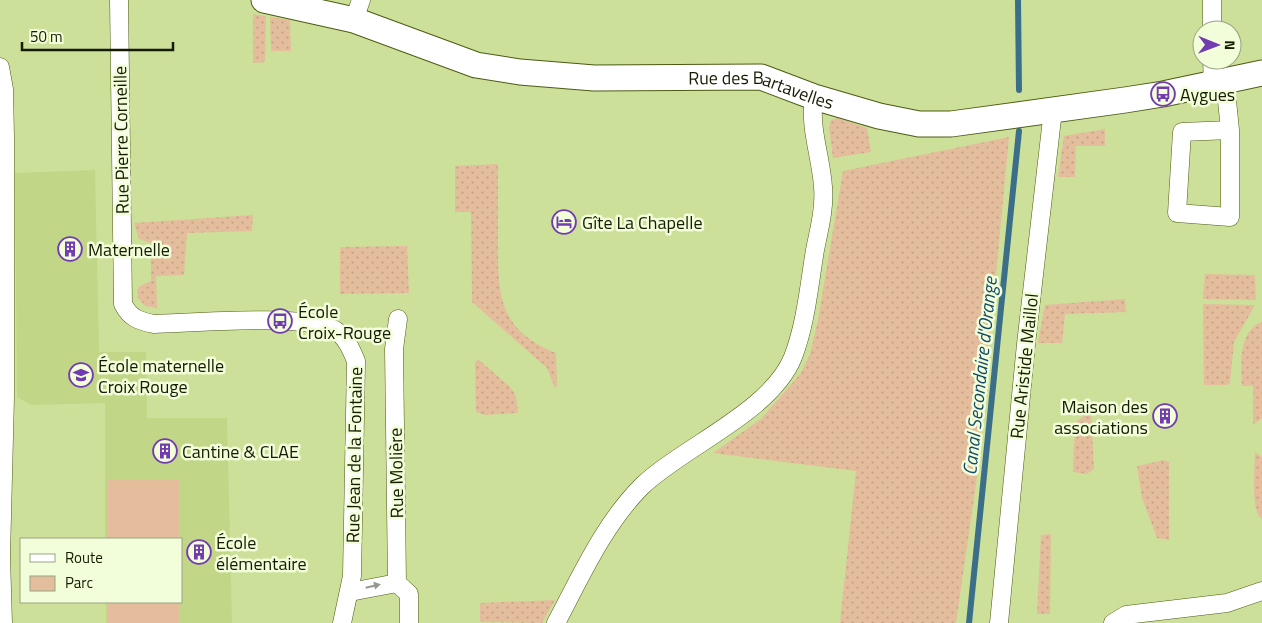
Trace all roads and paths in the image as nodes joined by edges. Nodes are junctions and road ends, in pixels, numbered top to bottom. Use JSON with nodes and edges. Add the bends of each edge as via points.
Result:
{"nodes":[{"id":1,"x":119,"y":0,"type":"edge"},
{"id":2,"x":264,"y":0,"type":"edge"},
{"id":3,"x":1212,"y":0,"type":"edge"},
{"id":4,"x":357,"y":10,"type":"edge"},
{"id":5,"x":1212,"y":20,"type":"edge"},
{"id":6,"x":0,"y":67,"type":"edge"},
{"id":7,"x":1262,"y":73,"type":"edge"},
{"id":8,"x":1217,"y":75,"type":"edge"},
{"id":9,"x":814,"y":97,"type":"junction"},
{"id":10,"x":1053,"y":110,"type":"junction"},
{"id":11,"x":1230,"y":130,"type":"junction"},
{"id":12,"x":398,"y":319,"type":"dead end"},
{"id":13,"x":300,"y":322,"type":"joint"},
{"id":14,"x":1,"y":440,"type":"edge"},
{"id":15,"x":397,"y":583,"type":"junction"},
{"id":16,"x":350,"y":592,"type":"junction"},
{"id":17,"x":1262,"y":592,"type":"edge"},
{"id":18,"x":3,"y":623,"type":"edge"},
{"id":19,"x":342,"y":623,"type":"edge"},
{"id":20,"x":409,"y":623,"type":"edge"},
{"id":21,"x":556,"y":623,"type":"edge"},
{"id":22,"x":999,"y":623,"type":"edge"},
{"id":23,"x":1113,"y":623,"type":"edge"}],
"edges":[{"from":1,"to":13,"type":"street","name":"Rue Pierre Corneille","via":[[123,304],[128,314],[138,321],[154,324]]},
{"from":2,"to":4,"type":"street","name":"Rue des Bartavelles"},
{"from":3,"to":5,"type":"street"},
{"from":4,"to":9,"type":"street","name":"Rue des Bartavelles","via":[[476,64],[520,72],[594,78],[761,77]]},
{"from":6,"to":14,"type":"street","via":[[4,89],[5,278],[5,397]]},
{"from":7,"to":8,"type":"street","name":"Rue des Bartavelles"},
{"from":8,"to":10,"type":"street","name":"Rue des Bartavelles","via":[[1163,94]]},
{"from":8,"to":11,"type":"street"},
{"from":9,"to":10,"type":"street","name":"Rue des Bartavelles","via":[[919,124],[950,124]]},
{"from":9,"to":21,"type":"street","via":[[812,114],[824,189],[802,327],[792,359],[772,389],[643,486],[601,540]]},
{"from":10,"to":22,"type":"street","name":"Rue Aristide Maillol"},
{"from":11,"to":11,"type":"street","via":[[1230,217],[1177,213],[1182,132]]},
{"from":12,"to":15,"type":"street","name":"Rue Molière","via":[[394,349]]},
{"from":13,"to":16,"type":"street","name":"Rue Jean de la Fontaine","via":[[334,330],[349,344],[356,361]]},
{"from":14,"to":18,"type":"street"},
{"from":16,"to":15,"type":"street","one_way":true},
{"from":15,"to":20,"type":"street","via":[[410,594]]},
{"from":16,"to":19,"type":"street","name":"Rue Jean de la Fontaine"},
{"from":17,"to":23,"type":"street","via":[[1227,602],[1126,615]]}]}
